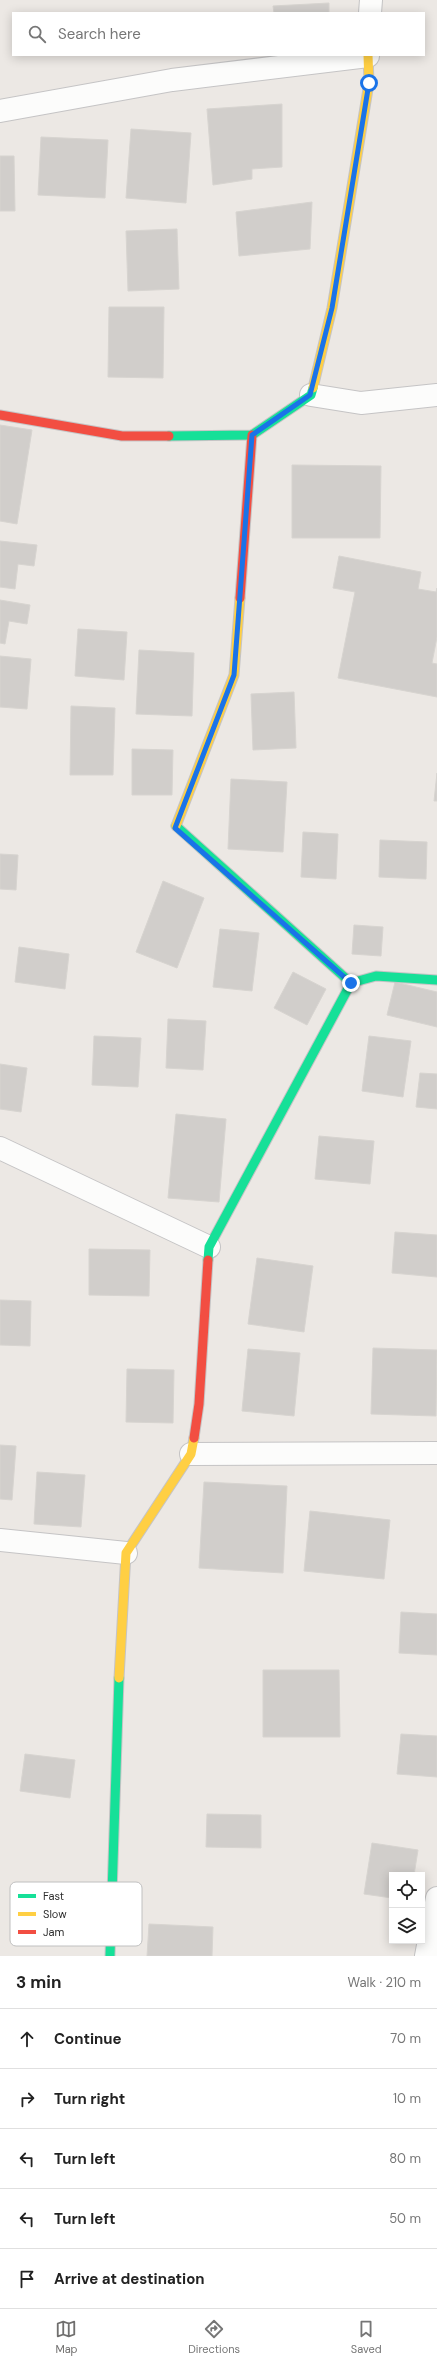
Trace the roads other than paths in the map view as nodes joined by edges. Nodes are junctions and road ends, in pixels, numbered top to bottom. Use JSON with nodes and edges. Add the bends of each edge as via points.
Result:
{"nodes":[{"id":1,"x":371,"y":0,"type":"edge"},
{"id":2,"x":370,"y":12,"type":"edge"},
{"id":3,"x":360,"y":56,"type":"edge"},
{"id":4,"x":368,"y":56,"type":"edge"},
{"id":5,"x":0,"y":111,"type":"edge"},
{"id":6,"x":310,"y":395,"type":"junction"},
{"id":7,"x":437,"y":395,"type":"edge"},
{"id":8,"x":0,"y":415,"type":"edge"},
{"id":9,"x":252,"y":435,"type":"junction"},
{"id":10,"x":437,"y":980,"type":"edge"},
{"id":11,"x":351,"y":983,"type":"junction"},
{"id":12,"x":0,"y":1148,"type":"edge"},
{"id":13,"x":209,"y":1248,"type":"junction"},
{"id":14,"x":437,"y":1453,"type":"edge"},
{"id":15,"x":190,"y":1454,"type":"junction"},
{"id":16,"x":0,"y":1540,"type":"edge"},
{"id":17,"x":126,"y":1553,"type":"junction"},
{"id":18,"x":112,"y":1882,"type":"edge"},
{"id":19,"x":437,"y":1898,"type":"edge"},
{"id":20,"x":110,"y":1946,"type":"edge"},
{"id":21,"x":110,"y":1956,"type":"edge"},
{"id":22,"x":426,"y":1956,"type":"edge"}],
"edges":[{"from":1,"to":2,"type":"street"},
{"from":3,"to":5,"type":"street","via":[[172,80]]},
{"from":4,"to":6,"type":"street","via":[[369,83],[332,308]]},
{"from":6,"to":7,"type":"street","via":[[361,403]]},
{"from":6,"to":9,"type":"street"},
{"from":8,"to":9,"type":"street","via":[[122,436]]},
{"from":9,"to":11,"type":"street","via":[[234,675],[175,828]]},
{"from":10,"to":11,"type":"street","via":[[376,976]]},
{"from":11,"to":13,"type":"street"},
{"from":12,"to":13,"type":"street"},
{"from":13,"to":15,"type":"street","via":[[198,1404]]},
{"from":14,"to":15,"type":"street"},
{"from":15,"to":17,"type":"street"},
{"from":16,"to":17,"type":"street"},
{"from":17,"to":18,"type":"street","via":[[115,1762]]},
{"from":19,"to":22,"type":"street"},
{"from":20,"to":21,"type":"street"}]}
